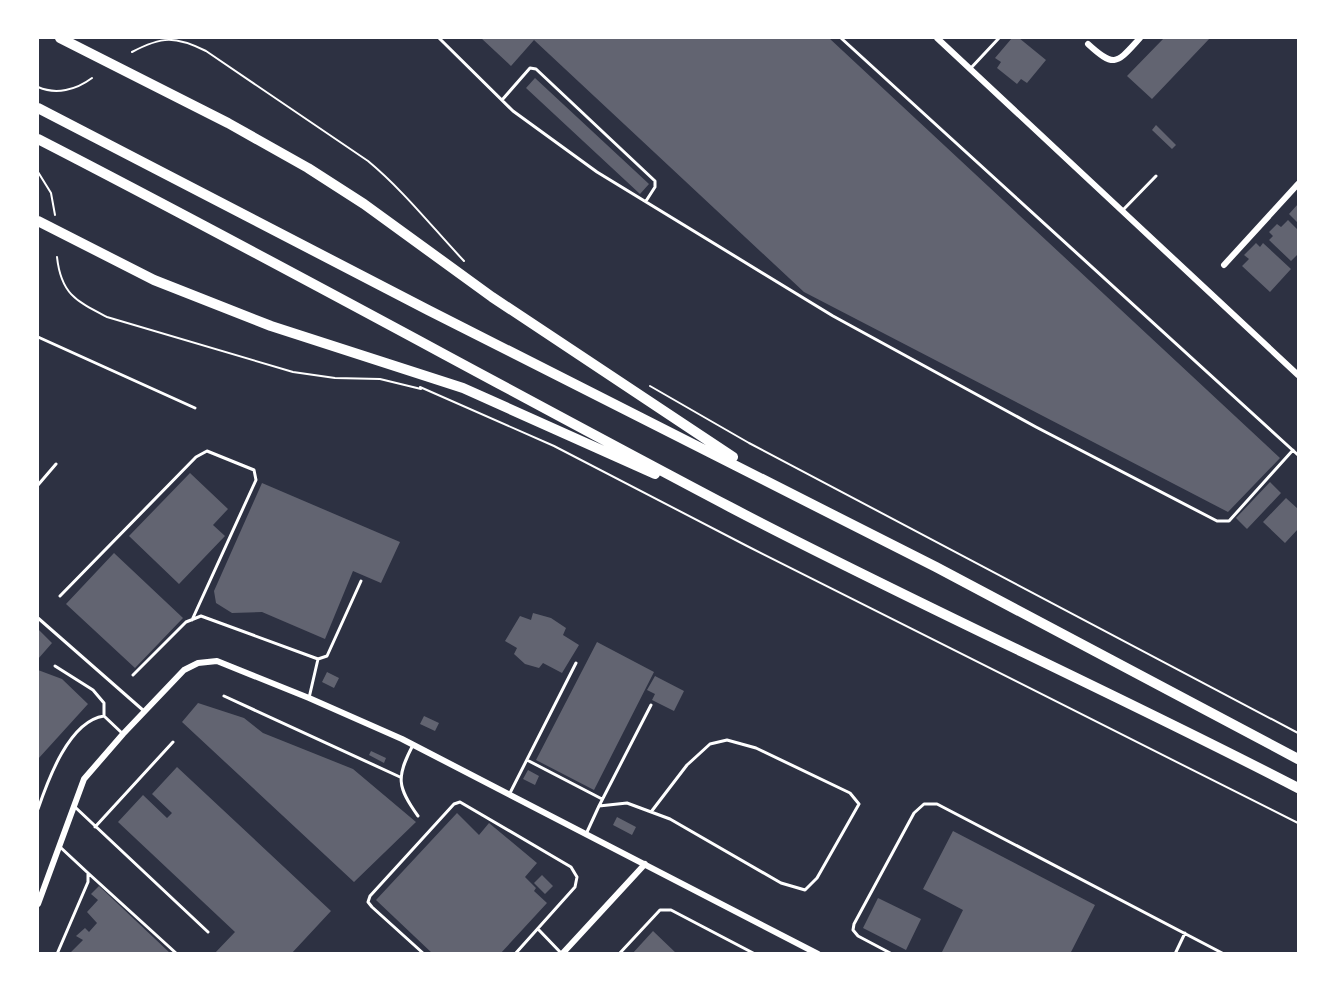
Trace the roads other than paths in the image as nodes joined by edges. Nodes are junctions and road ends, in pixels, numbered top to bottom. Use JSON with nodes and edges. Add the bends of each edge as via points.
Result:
{"nodes":[{"id":1,"x":60,"y":38,"type":"edge"},
{"id":2,"x":439,"y":38,"type":"edge"},
{"id":3,"x":841,"y":38,"type":"edge"},
{"id":4,"x":937,"y":38,"type":"edge"},
{"id":5,"x":999,"y":38,"type":"edge"},
{"id":6,"x":1140,"y":38,"type":"edge"},
{"id":7,"x":1088,"y":44,"type":"dead end"},
{"id":8,"x":970,"y":69,"type":"junction"},
{"id":9,"x":502,"y":100,"type":"junction"},
{"id":10,"x":38,"y":108,"type":"edge"},
{"id":11,"x":38,"y":139,"type":"edge"},
{"id":12,"x":1156,"y":176,"type":"dead end"},
{"id":13,"x":1299,"y":184,"type":"edge"},
{"id":14,"x":646,"y":201,"type":"junction"},
{"id":15,"x":1122,"y":211,"type":"junction"},
{"id":16,"x":39,"y":222,"type":"edge"},
{"id":17,"x":1224,"y":265,"type":"dead end"},
{"id":18,"x":38,"y":337,"type":"edge"},
{"id":19,"x":1299,"y":375,"type":"edge"},
{"id":20,"x":195,"y":408,"type":"dead end"},
{"id":21,"x":1293,"y":450,"type":"junction"},
{"id":22,"x":1299,"y":455,"type":"edge"},
{"id":23,"x":56,"y":464,"type":"dead end"},
{"id":24,"x":38,"y":485,"type":"edge"},
{"id":25,"x":785,"y":490,"type":"junction"},
{"id":26,"x":732,"y":508,"type":"junction"},
{"id":27,"x":361,"y":582,"type":"dead end"},
{"id":28,"x":60,"y":596,"type":"dead end"},
{"id":29,"x":38,"y":618,"type":"edge"},
{"id":30,"x":192,"y":620,"type":"junction"},
{"id":31,"x":318,"y":659,"type":"junction"},
{"id":32,"x":576,"y":663,"type":"dead end"},
{"id":33,"x":55,"y":666,"type":"dead end"},
{"id":34,"x":133,"y":675,"type":"dead end"},
{"id":35,"x":224,"y":696,"type":"dead end"},
{"id":36,"x":309,"y":698,"type":"junction"},
{"id":37,"x":651,"y":705,"type":"dead end"},
{"id":38,"x":144,"y":711,"type":"junction"},
{"id":39,"x":104,"y":716,"type":"junction"},
{"id":40,"x":123,"y":734,"type":"junction"},
{"id":41,"x":173,"y":742,"type":"dead end"},
{"id":42,"x":413,"y":745,"type":"junction"},
{"id":43,"x":1299,"y":759,"type":"edge"},
{"id":44,"x":527,"y":760,"type":"junction"},
{"id":45,"x":400,"y":777,"type":"junction"},
{"id":46,"x":1299,"y":788,"type":"edge"},
{"id":47,"x":510,"y":793,"type":"junction"},
{"id":48,"x":602,"y":799,"type":"junction"},
{"id":49,"x":74,"y":806,"type":"junction"},
{"id":50,"x":598,"y":806,"type":"junction"},
{"id":51,"x":38,"y":809,"type":"edge"},
{"id":52,"x":651,"y":812,"type":"junction"},
{"id":53,"x":418,"y":816,"type":"dead end"},
{"id":54,"x":95,"y":827,"type":"junction"},
{"id":55,"x":587,"y":832,"type":"junction"},
{"id":56,"x":58,"y":845,"type":"junction"},
{"id":57,"x":645,"y":864,"type":"junction"},
{"id":58,"x":88,"y":873,"type":"junction"},
{"id":59,"x":38,"y":904,"type":"edge"},
{"id":60,"x":538,"y":929,"type":"junction"},
{"id":61,"x":208,"y":932,"type":"dead end"},
{"id":62,"x":1185,"y":933,"type":"junction"},
{"id":63,"x":57,"y":954,"type":"edge"},
{"id":64,"x":177,"y":954,"type":"edge"},
{"id":65,"x":424,"y":954,"type":"edge"},
{"id":66,"x":515,"y":954,"type":"edge"},
{"id":67,"x":561,"y":954,"type":"edge"},
{"id":68,"x":619,"y":954,"type":"edge"},
{"id":69,"x":755,"y":954,"type":"edge"},
{"id":70,"x":818,"y":954,"type":"edge"},
{"id":71,"x":892,"y":954,"type":"edge"},
{"id":72,"x":1175,"y":954,"type":"edge"},
{"id":73,"x":1224,"y":954,"type":"edge"}],
"edges":[{"from":1,"to":25,"type":"highway","via":[[308,168],[492,297]]},
{"from":2,"to":9,"type":"lane"},
{"from":3,"to":21,"type":"lane"},
{"from":4,"to":8,"type":"street"},
{"from":5,"to":8,"type":"lane"},
{"from":6,"to":7,"type":"street","via":[[1112,62]]},
{"from":8,"to":15,"type":"street"},
{"from":9,"to":14,"type":"lane","via":[[597,172]]},
{"from":9,"to":14,"type":"lane","via":[[530,68],[536,69],[655,181]]},
{"from":10,"to":25,"type":"highway"},
{"from":11,"to":26,"type":"highway"},
{"from":12,"to":15,"type":"lane"},
{"from":13,"to":17,"type":"street"},
{"from":14,"to":21,"type":"lane","via":[[833,316],[1217,521],[1229,521]]},
{"from":15,"to":19,"type":"street"},
{"from":16,"to":26,"type":"highway","via":[[154,280],[271,326],[463,388]]},
{"from":18,"to":20,"type":"lane"},
{"from":21,"to":22,"type":"lane"},
{"from":23,"to":24,"type":"lane"},
{"from":25,"to":43,"type":"highway"},
{"from":26,"to":46,"type":"highway"},
{"from":27,"to":31,"type":"lane","via":[[327,656]]},
{"from":28,"to":30,"type":"lane","via":[[196,456],[207,451],[254,470],[256,480]]},
{"from":29,"to":38,"type":"lane"},
{"from":30,"to":31,"type":"lane","via":[[201,616]]},
{"from":30,"to":34,"type":"lane"},
{"from":31,"to":36,"type":"lane"},
{"from":32,"to":44,"type":"lane"},
{"from":33,"to":39,"type":"lane","via":[[93,690],[104,703]]},
{"from":35,"to":45,"type":"lane"},
{"from":36,"to":38,"type":"street","via":[[217,661],[198,663],[184,670]]},
{"from":36,"to":42,"type":"street"},
{"from":37,"to":48,"type":"lane"},
{"from":38,"to":40,"type":"street"},
{"from":39,"to":40,"type":"lane"},
{"from":39,"to":51,"type":"lane","via":[[94,717],[66,744]]},
{"from":40,"to":49,"type":"street","via":[[84,779]]},
{"from":41,"to":54,"type":"lane"},
{"from":42,"to":45,"type":"lane"},
{"from":42,"to":47,"type":"street"},
{"from":44,"to":47,"type":"lane"},
{"from":44,"to":48,"type":"lane"},
{"from":45,"to":53,"type":"lane","via":[[403,795]]},
{"from":47,"to":55,"type":"street"},
{"from":48,"to":50,"type":"lane"},
{"from":49,"to":54,"type":"lane"},
{"from":49,"to":56,"type":"street"},
{"from":50,"to":52,"type":"lane","via":[[627,803]]},
{"from":50,"to":55,"type":"lane"},
{"from":52,"to":52,"type":"lane","via":[[781,883],[805,890],[817,878],[859,804],[850,793],[756,748],[727,740],[710,744],[687,765]]},
{"from":54,"to":61,"type":"lane"},
{"from":55,"to":57,"type":"street"},
{"from":56,"to":58,"type":"lane"},
{"from":56,"to":59,"type":"street"},
{"from":57,"to":67,"type":"street"},
{"from":57,"to":70,"type":"street"},
{"from":58,"to":63,"type":"lane","via":[[88,882]]},
{"from":58,"to":64,"type":"lane"},
{"from":60,"to":65,"type":"lane","via":[[575,887],[577,877],[571,867],[460,802],[454,804],[368,902]]},
{"from":60,"to":66,"type":"lane"},
{"from":60,"to":67,"type":"lane"},
{"from":62,"to":71,"type":"lane","via":[[937,804],[924,804],[914,813],[854,924],[858,936]]},
{"from":62,"to":72,"type":"lane"},
{"from":62,"to":73,"type":"lane"},
{"from":68,"to":69,"type":"lane","via":[[660,910],[671,910]]}]}
